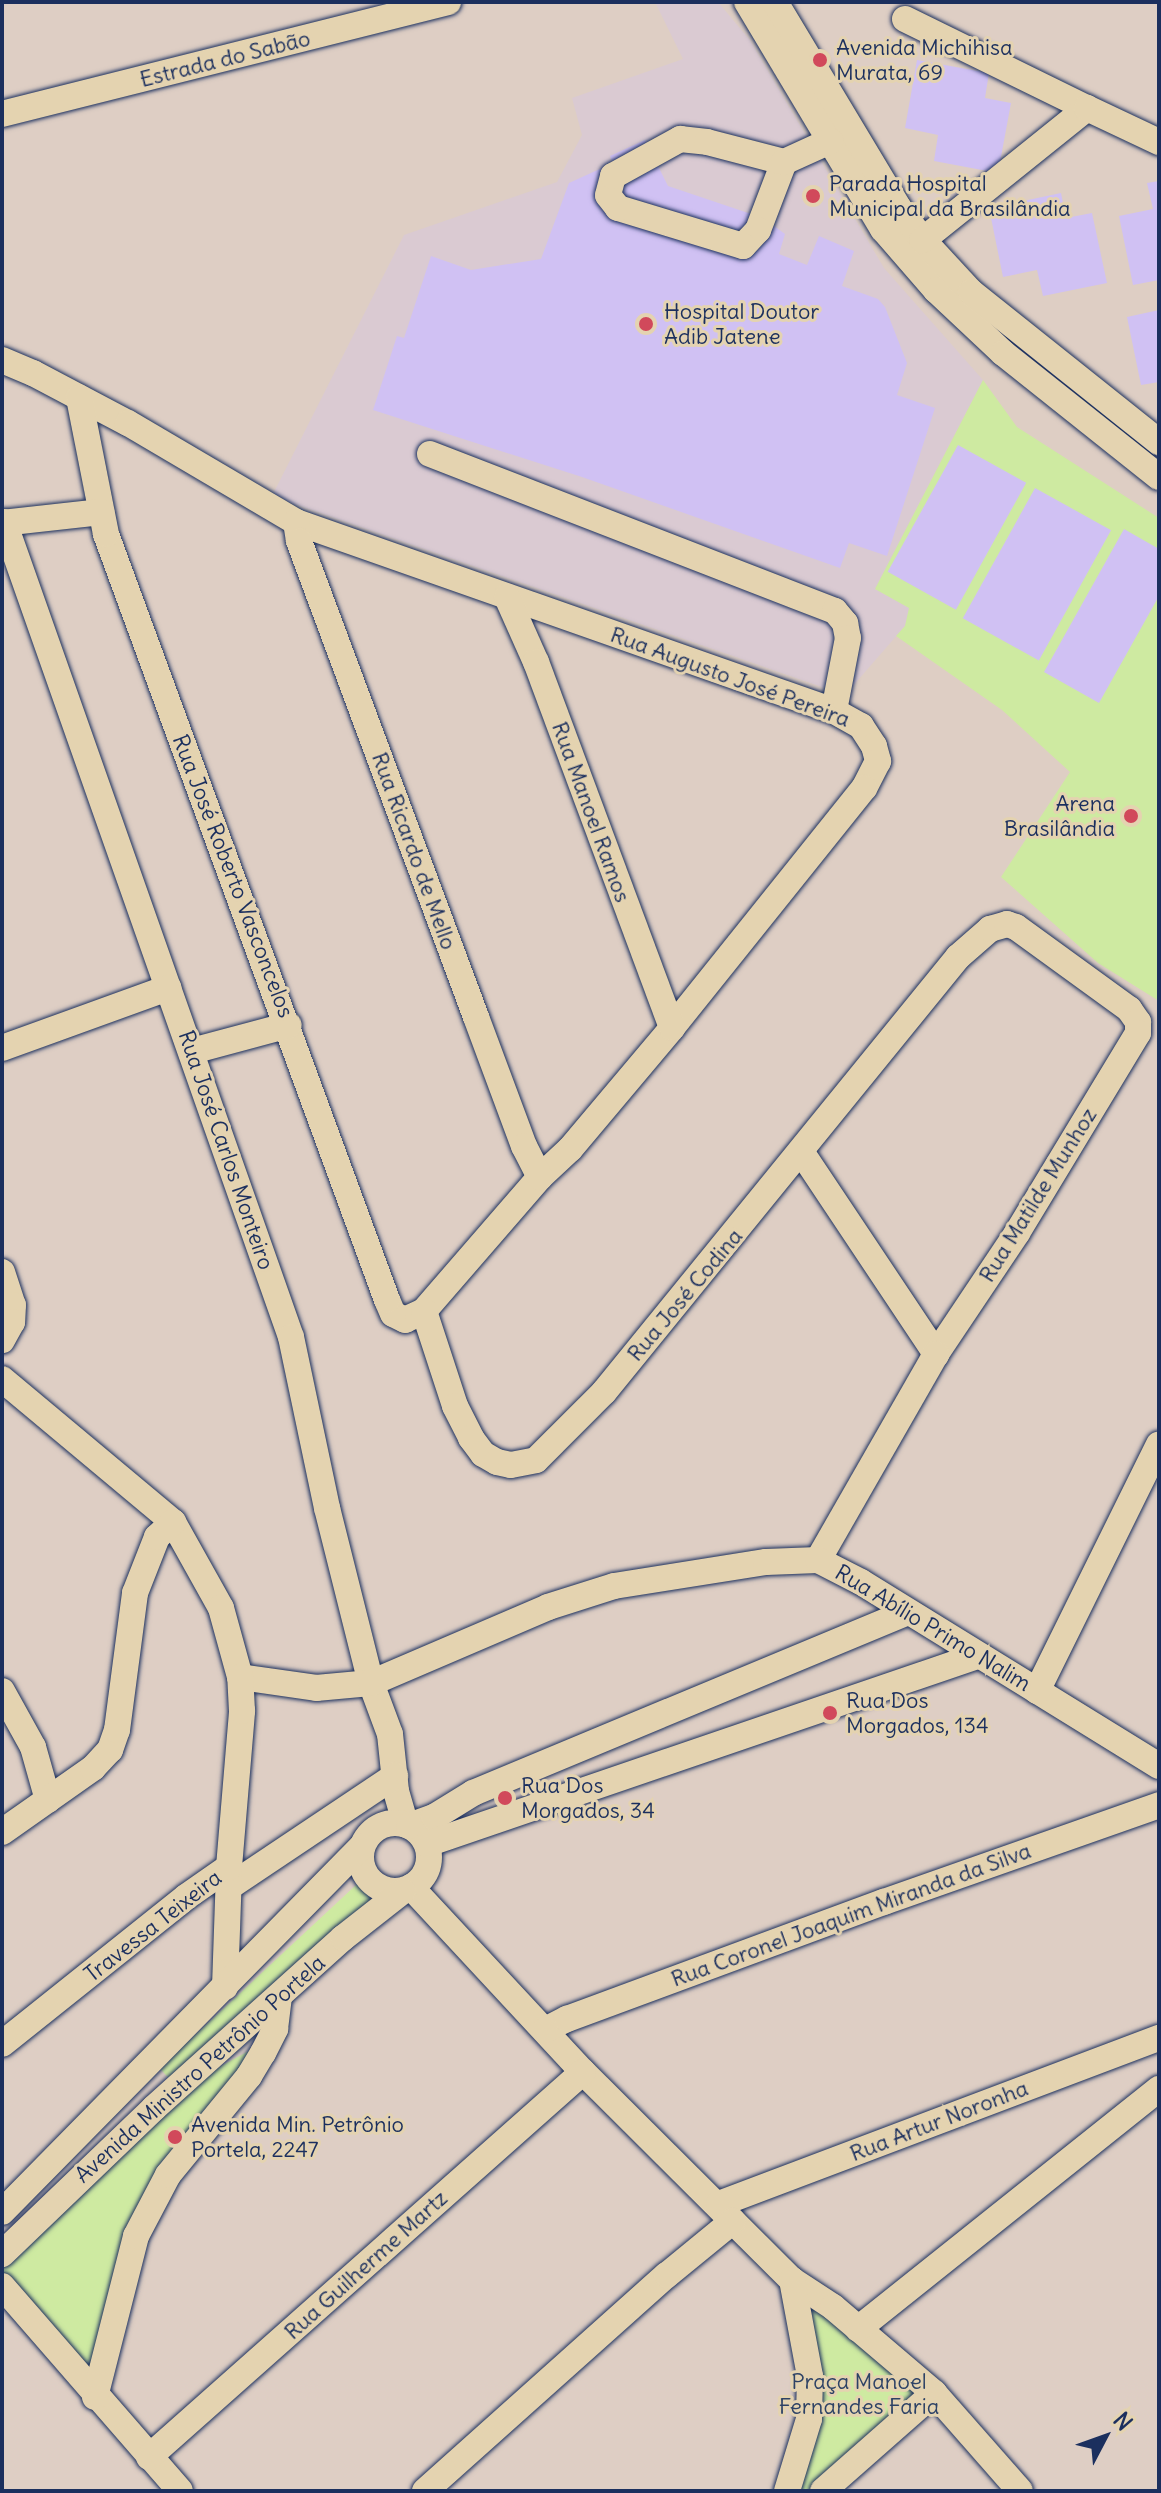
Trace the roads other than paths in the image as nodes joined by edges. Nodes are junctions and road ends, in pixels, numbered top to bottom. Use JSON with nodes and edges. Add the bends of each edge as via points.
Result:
{"nodes":[{"id":1,"x":448,"y":2,"type":"edge"},
{"id":2,"x":747,"y":2,"type":"edge"},
{"id":3,"x":775,"y":2,"type":"edge"},
{"id":4,"x":905,"y":19,"type":"dead end"},
{"id":5,"x":1087,"y":108,"type":"junction"},
{"id":6,"x":2,"y":114,"type":"edge"},
{"id":7,"x":830,"y":141,"type":"junction"},
{"id":8,"x":1159,"y":142,"type":"edge"},
{"id":9,"x":784,"y":162,"type":"junction"},
{"id":10,"x":923,"y":240,"type":"junction"},
{"id":11,"x":2,"y":360,"type":"edge"},
{"id":12,"x":79,"y":398,"type":"junction"},
{"id":13,"x":1159,"y":442,"type":"edge"},
{"id":14,"x":430,"y":454,"type":"dead end"},
{"id":15,"x":1159,"y":477,"type":"edge"},
{"id":16,"x":101,"y":512,"type":"junction"},
{"id":17,"x":3,"y":522,"type":"edge"},
{"id":18,"x":296,"y":522,"type":"junction"},
{"id":19,"x":507,"y":597,"type":"junction"},
{"id":20,"x":834,"y":711,"type":"junction"},
{"id":21,"x":958,"y":957,"type":"joint"},
{"id":22,"x":168,"y":988,"type":"junction"},
{"id":23,"x":289,"y":1025,"type":"junction"},
{"id":24,"x":672,"y":1028,"type":"junction"},
{"id":25,"x":2,"y":1048,"type":"edge"},
{"id":26,"x":192,"y":1051,"type":"junction"},
{"id":27,"x":802,"y":1153,"type":"junction"},
{"id":28,"x":540,"y":1177,"type":"junction"},
{"id":29,"x":2,"y":1272,"type":"edge"},
{"id":30,"x":424,"y":1311,"type":"junction"},
{"id":31,"x":2,"y":1340,"type":"edge"},
{"id":32,"x":936,"y":1354,"type":"junction"},
{"id":33,"x":2,"y":1379,"type":"edge"},
{"id":34,"x":1159,"y":1444,"type":"edge"},
{"id":35,"x":173,"y":1522,"type":"junction"},
{"id":36,"x":818,"y":1560,"type":"junction"},
{"id":37,"x":907,"y":1612,"type":"junction"},
{"id":38,"x":977,"y":1656,"type":"junction"},
{"id":39,"x":240,"y":1677,"type":"junction"},
{"id":40,"x":371,"y":1683,"type":"junction"},
{"id":41,"x":2,"y":1691,"type":"edge"},
{"id":42,"x":1037,"y":1691,"type":"junction"},
{"id":43,"x":1159,"y":1766,"type":"edge"},
{"id":44,"x":396,"y":1784,"type":"junction"},
{"id":45,"x":48,"y":1800,"type":"junction"},
{"id":46,"x":1159,"y":1805,"type":"edge"},
{"id":47,"x":2,"y":1832,"type":"edge"},
{"id":48,"x":414,"y":1832,"type":"junction"},
{"id":49,"x":371,"y":1836,"type":"junction"},
{"id":50,"x":229,"y":1877,"type":"junction"},
{"id":51,"x":413,"y":1884,"type":"junction"},
{"id":52,"x":225,"y":1987,"type":"junction"},
{"id":53,"x":279,"y":1997,"type":"junction"},
{"id":54,"x":545,"y":2030,"type":"junction"},
{"id":55,"x":1159,"y":2038,"type":"edge"},
{"id":56,"x":2,"y":2044,"type":"edge"},
{"id":57,"x":583,"y":2072,"type":"junction"},
{"id":58,"x":1159,"y":2089,"type":"edge"},
{"id":59,"x":2,"y":2212,"type":"edge"},
{"id":60,"x":726,"y":2212,"type":"junction"},
{"id":61,"x":2,"y":2254,"type":"edge"},
{"id":62,"x":792,"y":2280,"type":"junction"},
{"id":63,"x":2,"y":2286,"type":"edge"},
{"id":64,"x":858,"y":2329,"type":"junction"},
{"id":65,"x":934,"y":2393,"type":"junction"},
{"id":66,"x":95,"y":2397,"type":"junction"},
{"id":67,"x":149,"y":2457,"type":"junction"},
{"id":68,"x":180,"y":2491,"type":"edge"},
{"id":69,"x":425,"y":2491,"type":"edge"},
{"id":70,"x":787,"y":2491,"type":"edge"},
{"id":71,"x":823,"y":2491,"type":"edge"},
{"id":72,"x":1020,"y":2491,"type":"edge"}],
"edges":[{"from":1,"to":6,"type":"street","name":"Estrada do Sabão"},
{"from":2,"to":7,"type":"street"},
{"from":3,"to":10,"type":"street"},
{"from":4,"to":5,"type":"street"},
{"from":5,"to":8,"type":"street"},
{"from":5,"to":10,"type":"street"},
{"from":7,"to":9,"type":"street"},
{"from":7,"to":15,"type":"street","via":[[883,229],[936,290],[1003,353]]},
{"from":9,"to":9,"type":"street","via":[[680,139],[613,176],[608,195],[618,208],[743,246],[758,230]]},
{"from":10,"to":13,"type":"street","via":[[971,292]]},
{"from":11,"to":12,"type":"street","name":"Rua Augusto José Pereira"},
{"from":12,"to":16,"type":"street","name":"Rua José Roberto Vasconcelos"},
{"from":12,"to":18,"type":"street","name":"Rua Augusto José Pereira"},
{"from":14,"to":20,"type":"street","via":[[835,611],[848,638]]},
{"from":16,"to":17,"type":"street"},
{"from":16,"to":23,"type":"street","name":"Rua José Roberto Vasconcelos"},
{"from":17,"to":22,"type":"street","name":"Rua José Carlos Monteiro"},
{"from":18,"to":19,"type":"street","name":"Rua Augusto José Pereira"},
{"from":18,"to":28,"type":"street","name":"Rua Ricardo de Mello","via":[[464,987]]},
{"from":19,"to":20,"type":"street","name":"Rua Augusto José Pereira"},
{"from":19,"to":24,"type":"street","name":"Rua Manoel Ramos"},
{"from":20,"to":24,"type":"street","name":"Rua Augusto José Pereira","via":[[851,718],[870,737],[877,754],[875,770]]},
{"from":21,"to":27,"type":"street","name":"Rua José Codina"},
{"from":21,"to":32,"type":"street","name":"Rua Matilde Munhoz","via":[[990,929],[1016,927],[1129,1009],[1139,1027],[1017,1233]]},
{"from":22,"to":25,"type":"street"},
{"from":22,"to":26,"type":"street","name":"Rua José Carlos Monteiro"},
{"from":23,"to":26,"type":"street"},
{"from":23,"to":30,"type":"street","name":"Rua José Roberto Vasconcelos","via":[[393,1314],[403,1321]]},
{"from":24,"to":28,"type":"street","name":"Rua Augusto José Pereira"},
{"from":26,"to":40,"type":"street","name":"Rua José Carlos Monteiro","via":[[291,1337]]},
{"from":27,"to":30,"type":"street","name":"Rua José Codina","via":[[604,1392],[536,1460],[511,1465],[483,1454],[455,1406]]},
{"from":27,"to":32,"type":"street"},
{"from":28,"to":30,"type":"street","name":"Rua Augusto José Pereira"},
{"from":29,"to":31,"type":"street","via":[[13,1305],[12,1322]]},
{"from":32,"to":36,"type":"street","name":"Rua Matilde Munhoz"},
{"from":33,"to":35,"type":"street"},
{"from":34,"to":42,"type":"street"},
{"from":35,"to":39,"type":"street","name":"Travessa Teixeira","via":[[221,1608]]},
{"from":35,"to":45,"type":"street","via":[[157,1537],[135,1593],[110,1750]]},
{"from":36,"to":37,"type":"street","name":"Rua Abílio Primo Nalim"},
{"from":36,"to":40,"type":"street","name":"Rua Abílio Primo Nalim","via":[[766,1562],[614,1586],[548,1607]]},
{"from":37,"to":38,"type":"street","name":"Rua Abílio Primo Nalim"},
{"from":37,"to":48,"type":"street","via":[[473,1793]]},
{"from":38,"to":42,"type":"street","name":"Rua Abílio Primo Nalim"},
{"from":38,"to":48,"type":"street"},
{"from":39,"to":40,"type":"street","name":"Rua Abílio Primo Nalim","via":[[316,1688]]},
{"from":39,"to":50,"type":"street","name":"Travessa Teixeira"},
{"from":40,"to":44,"type":"street","name":"Rua José Carlos Monteiro","via":[[390,1734]]},
{"from":41,"to":45,"type":"street","via":[[33,1747]]},
{"from":42,"to":43,"type":"street","name":"Rua Abílio Primo Nalim"},
{"from":44,"to":48,"type":"street","name":"Rua José Carlos Monteiro"},
{"from":44,"to":49,"type":"street"},
{"from":44,"to":50,"type":"street"},
{"from":45,"to":47,"type":"street"},
{"from":46,"to":54,"type":"street","name":"Rua Coronel Joaquim Miranda da Silva","via":[[869,1907]]},
{"from":48,"to":49,"type":"street"},
{"from":48,"to":51,"type":"street","via":[[428,1864]]},
{"from":49,"to":51,"type":"street","via":[[361,1865],[370,1881],[382,1889]]},
{"from":49,"to":52,"type":"street","name":"Avenida Ministro Petrônio Portela"},
{"from":50,"to":52,"type":"street","name":"Avenida Ministro Petrônio Portela"},
{"from":50,"to":56,"type":"street","name":"Travessa Teixeira","via":[[186,1897]]},
{"from":51,"to":53,"type":"street","name":"Avenida Ministro Petrônio Portela"},
{"from":51,"to":54,"type":"street","via":[[432,1911]]},
{"from":52,"to":59,"type":"street","name":"Avenida Ministro Petrônio Portela"},
{"from":53,"to":61,"type":"street","name":"Avenida Ministro Petrônio Portela"},
{"from":53,"to":66,"type":"street","via":[[275,2029],[263,2053],[168,2175],[136,2236]]},
{"from":54,"to":57,"type":"street"},
{"from":55,"to":60,"type":"street","name":"Rua Artur Noronha"},
{"from":57,"to":60,"type":"street"},
{"from":57,"to":67,"type":"street","name":"Rua Guilherme Martz"},
{"from":58,"to":64,"type":"street"},
{"from":60,"to":62,"type":"street"},
{"from":60,"to":69,"type":"street","name":"Rua Artur Noronha","via":[[667,2275]]},
{"from":62,"to":64,"type":"street"},
{"from":62,"to":70,"type":"street","via":[[810,2376],[806,2431]]},
{"from":63,"to":66,"type":"street"},
{"from":64,"to":65,"type":"street"},
{"from":65,"to":71,"type":"street"},
{"from":65,"to":72,"type":"street"},
{"from":66,"to":67,"type":"street"},
{"from":67,"to":68,"type":"street"}]}
